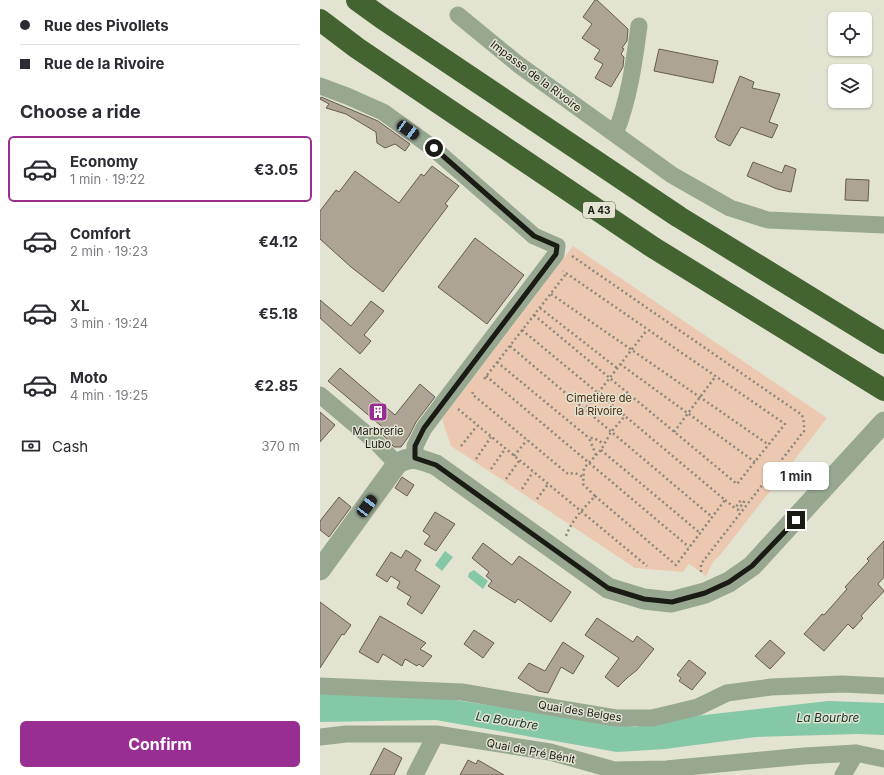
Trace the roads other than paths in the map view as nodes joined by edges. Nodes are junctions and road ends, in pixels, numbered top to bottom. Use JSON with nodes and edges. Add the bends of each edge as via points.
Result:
{"nodes":[{"id":1,"x":357,"y":0,"type":"edge"},
{"id":2,"x":458,"y":15,"type":"dead end"},
{"id":3,"x":320,"y":20,"type":"edge"},
{"id":4,"x":639,"y":26,"type":"dead end"},
{"id":5,"x":320,"y":86,"type":"edge"},
{"id":6,"x":615,"y":134,"type":"junction"},
{"id":7,"x":884,"y":225,"type":"edge"},
{"id":8,"x":884,"y":343,"type":"edge"},
{"id":9,"x":884,"y":390,"type":"edge"},
{"id":10,"x":320,"y":395,"type":"edge"},
{"id":11,"x":884,"y":422,"type":"edge"},
{"id":12,"x":406,"y":461,"type":"junction"},
{"id":13,"x":320,"y":570,"type":"edge"},
{"id":14,"x":320,"y":686,"type":"edge"},
{"id":15,"x":884,"y":686,"type":"edge"},
{"id":16,"x":436,"y":734,"type":"junction"},
{"id":17,"x":320,"y":737,"type":"edge"},
{"id":18,"x":856,"y":753,"type":"junction"},
{"id":19,"x":884,"y":759,"type":"edge"},
{"id":20,"x":415,"y":775,"type":"edge"},
{"id":21,"x":843,"y":775,"type":"edge"}],
"edges":[{"from":1,"to":8,"type":"highway","via":[[679,217]]},
{"from":2,"to":6,"type":"street","name":"Impasse de la Rivoire","via":[[519,65]]},
{"from":3,"to":9,"type":"highway","number":"A 43","via":[[357,48],[654,248]]},
{"from":4,"to":6,"type":"street","via":[[632,77]]},
{"from":5,"to":12,"type":"street","via":[[383,112],[434,148],[534,236],[556,250],[424,428]]},
{"from":6,"to":7,"type":"street","name":"Impasse de la Rivoire","via":[[672,175],[730,208],[768,220]]},
{"from":10,"to":12,"type":"street","via":[[376,442]]},
{"from":11,"to":12,"type":"street","via":[[752,566],[729,582],[705,593],[672,602],[644,599],[608,588],[436,465]]},
{"from":12,"to":13,"type":"street"},
{"from":14,"to":15,"type":"street","name":"Quai des Belges","via":[[462,692],[616,718],[652,718],[698,707],[727,693],[771,687],[842,684]]},
{"from":16,"to":17,"type":"street","name":"Quai de Pré Bénit","via":[[346,734]]},
{"from":16,"to":18,"type":"street","name":"Quai de Pré Bénit","via":[[550,752],[614,770],[666,769]]},
{"from":16,"to":20,"type":"street"},
{"from":18,"to":19,"type":"street","name":"Quai de Pré Bénit"},
{"from":18,"to":21,"type":"street"}]}
